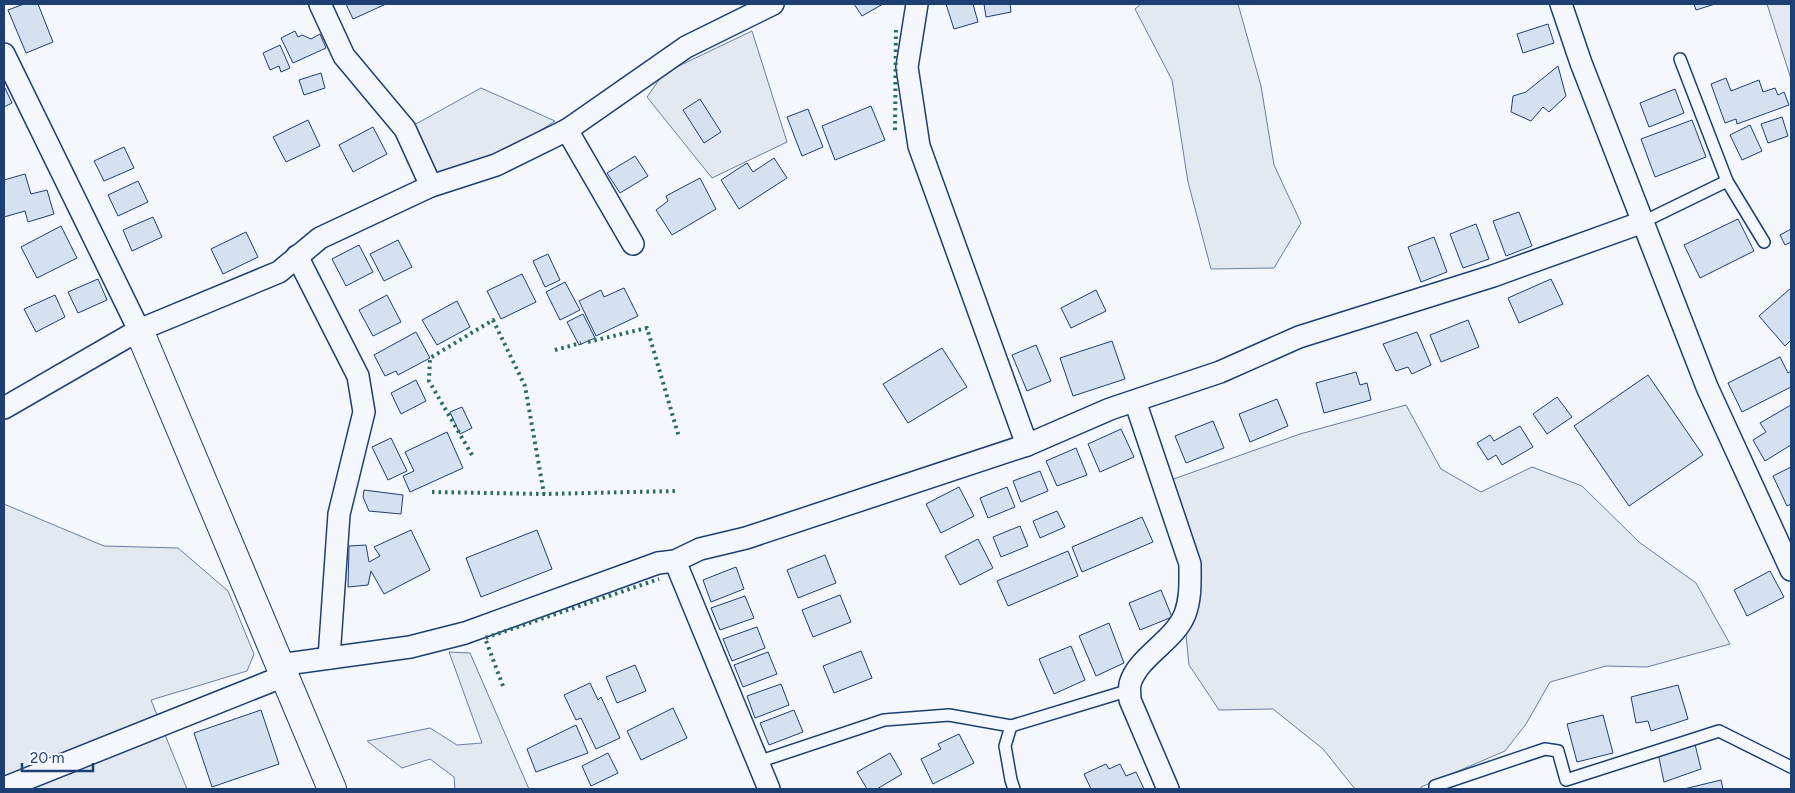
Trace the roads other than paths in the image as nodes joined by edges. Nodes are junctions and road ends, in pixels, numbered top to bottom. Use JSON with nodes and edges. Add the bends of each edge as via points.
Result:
{"nodes":[{"id":1,"x":320,"y":4,"type":"edge"},
{"id":2,"x":773,"y":4,"type":"edge"},
{"id":3,"x":917,"y":4,"type":"edge"},
{"id":4,"x":1561,"y":4,"type":"edge"},
{"id":5,"x":4,"y":54,"type":"edge"},
{"id":6,"x":1680,"y":59,"type":"dead end"},
{"id":7,"x":567,"y":130,"type":"junction"},
{"id":8,"x":1727,"y":181,"type":"junction"},
{"id":9,"x":431,"y":186,"type":"junction"},
{"id":10,"x":1643,"y":222,"type":"junction"},
{"id":11,"x":1764,"y":242,"type":"dead end"},
{"id":12,"x":633,"y":244,"type":"dead end"},
{"id":13,"x":297,"y":256,"type":"junction"},
{"id":14,"x":138,"y":330,"type":"junction"},
{"id":15,"x":1135,"y":401,"type":"junction"},
{"id":16,"x":4,"y":408,"type":"edge"},
{"id":17,"x":1027,"y":445,"type":"junction"},
{"id":18,"x":675,"y":561,"type":"junction"},
{"id":19,"x":1791,"y":570,"type":"edge"},
{"id":20,"x":329,"y":658,"type":"junction"},
{"id":21,"x":281,"y":670,"type":"junction"},
{"id":22,"x":1130,"y":690,"type":"junction"},
{"id":23,"x":1011,"y":726,"type":"junction"},
{"id":24,"x":758,"y":762,"type":"junction"},
{"id":25,"x":1791,"y":767,"type":"edge"},
{"id":26,"x":1568,"y":784,"type":"edge"},
{"id":27,"x":4,"y":788,"type":"edge"},
{"id":28,"x":332,"y":789,"type":"edge"},
{"id":29,"x":769,"y":789,"type":"edge"},
{"id":30,"x":1014,"y":789,"type":"edge"},
{"id":31,"x":1168,"y":789,"type":"edge"},
{"id":32,"x":1435,"y":789,"type":"edge"}],
"edges":[{"from":1,"to":9,"type":"street","via":[[344,56],[405,129]]},
{"from":2,"to":7,"type":"street","via":[[686,47]]},
{"from":3,"to":17,"type":"street","via":[[907,67],[919,146]]},
{"from":4,"to":10,"type":"street"},
{"from":5,"to":14,"type":"street"},
{"from":6,"to":8,"type":"lane"},
{"from":7,"to":9,"type":"street","via":[[496,165]]},
{"from":7,"to":12,"type":"street"},
{"from":8,"to":10,"type":"lane"},
{"from":8,"to":11,"type":"lane"},
{"from":9,"to":13,"type":"street","via":[[320,238]]},
{"from":10,"to":15,"type":"street","via":[[1493,276],[1299,337],[1220,372]]},
{"from":10,"to":19,"type":"street","via":[[1707,387]]},
{"from":13,"to":14,"type":"street","via":[[279,272]]},
{"from":13,"to":20,"type":"street","via":[[358,376],[364,412],[339,514]]},
{"from":14,"to":16,"type":"street"},
{"from":14,"to":21,"type":"street"},
{"from":15,"to":17,"type":"street"},
{"from":15,"to":22,"type":"street","via":[[1190,564],[1190,592],[1184,615],[1175,631],[1137,669]]},
{"from":17,"to":18,"type":"street","via":[[746,538],[700,549]]},
{"from":18,"to":20,"type":"street","via":[[658,563],[465,633],[410,647]]},
{"from":18,"to":24,"type":"street"},
{"from":20,"to":21,"type":"street"},
{"from":21,"to":27,"type":"street"},
{"from":21,"to":28,"type":"street"},
{"from":22,"to":23,"type":"lane"},
{"from":22,"to":31,"type":"street","via":[[1130,700]]},
{"from":23,"to":24,"type":"lane","via":[[949,715],[884,720]]},
{"from":23,"to":30,"type":"lane","via":[[1005,746]]},
{"from":24,"to":29,"type":"street"},
{"from":25,"to":26,"type":"lane","via":[[1720,732]]},
{"from":26,"to":32,"type":"lane","via":[[1558,751],[1545,749],[1435,786]]}]}
